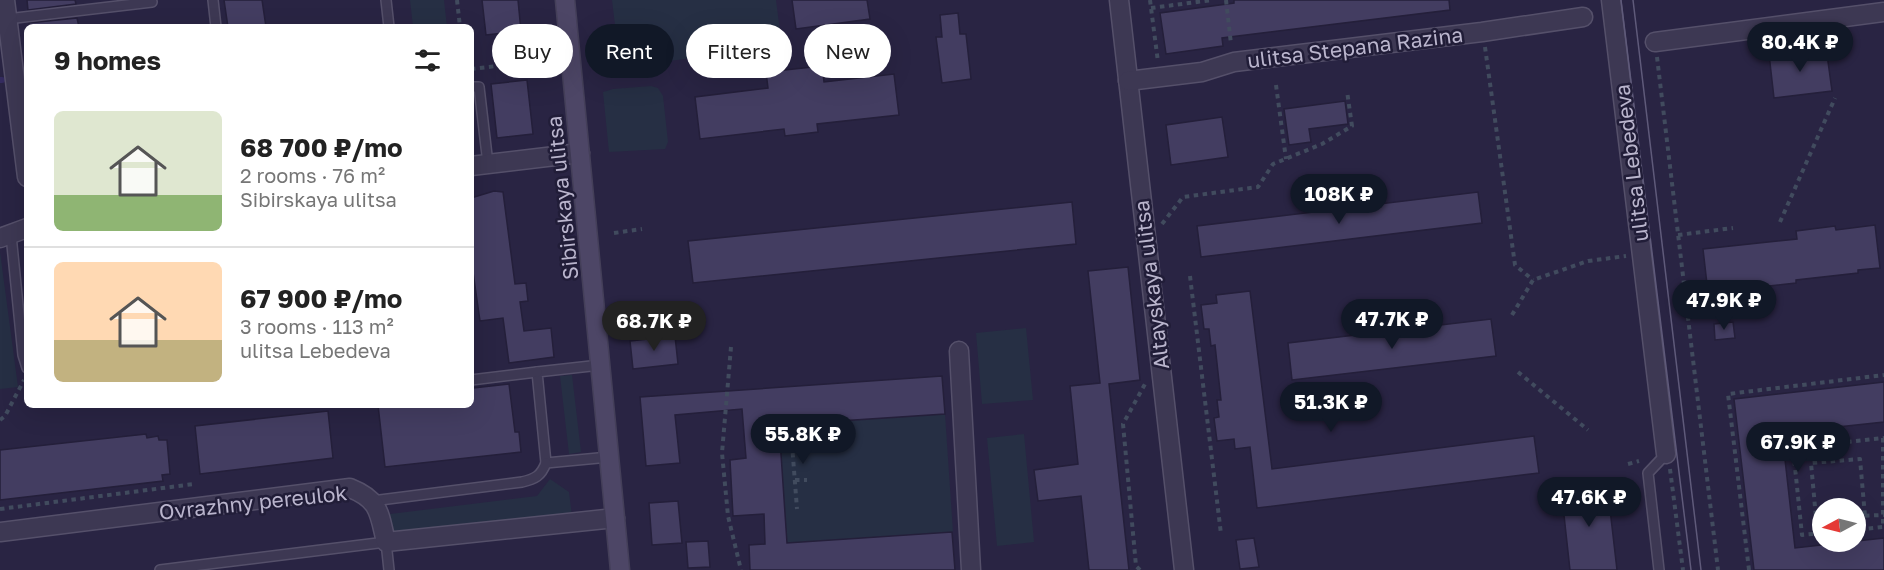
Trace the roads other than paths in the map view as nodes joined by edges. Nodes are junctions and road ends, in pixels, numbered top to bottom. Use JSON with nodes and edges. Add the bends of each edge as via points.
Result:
{"nodes":[{"id":1,"x":5,"y":0,"type":"edge"},
{"id":2,"x":213,"y":0,"type":"edge"},
{"id":3,"x":386,"y":0,"type":"edge"},
{"id":4,"x":565,"y":0,"type":"edge"},
{"id":5,"x":1119,"y":0,"type":"edge"},
{"id":6,"x":1611,"y":0,"type":"edge"},
{"id":7,"x":152,"y":2,"type":"dead end"},
{"id":8,"x":1884,"y":12,"type":"edge"},
{"id":9,"x":1583,"y":17,"type":"dead end"},
{"id":10,"x":7,"y":19,"type":"junction"},
{"id":11,"x":216,"y":24,"type":"edge"},
{"id":12,"x":389,"y":24,"type":"edge"},
{"id":13,"x":1655,"y":42,"type":"road end"},
{"id":14,"x":1128,"y":81,"type":"junction"},
{"id":15,"x":474,"y":87,"type":"edge"},
{"id":16,"x":24,"y":153,"type":"edge"},
{"id":17,"x":580,"y":153,"type":"junction"},
{"id":18,"x":480,"y":165,"type":"edge"},
{"id":19,"x":13,"y":234,"type":"edge"},
{"id":20,"x":959,"y":351,"type":"dead end"},
{"id":21,"x":24,"y":358,"type":"edge"},
{"id":22,"x":600,"y":364,"type":"junction"},
{"id":23,"x":537,"y":372,"type":"junction"},
{"id":24,"x":474,"y":381,"type":"edge"},
{"id":25,"x":1666,"y":454,"type":"joint"},
{"id":26,"x":609,"y":457,"type":"junction"},
{"id":27,"x":546,"y":463,"type":"junction"},
{"id":28,"x":372,"y":501,"type":"junction"},
{"id":29,"x":615,"y":518,"type":"junction"},
{"id":30,"x":0,"y":532,"type":"edge"},
{"id":31,"x":386,"y":542,"type":"junction"},
{"id":32,"x":160,"y":570,"type":"edge"},
{"id":33,"x":389,"y":570,"type":"edge"},
{"id":34,"x":620,"y":570,"type":"edge"},
{"id":35,"x":971,"y":570,"type":"edge"},
{"id":36,"x":1184,"y":570,"type":"edge"},
{"id":37,"x":1659,"y":570,"type":"edge"}],
"edges":[{"from":1,"to":10,"type":"street"},
{"from":2,"to":11,"type":"lane"},
{"from":3,"to":12,"type":"lane"},
{"from":4,"to":17,"type":"main road","name":"Sibirskaya ulitsa"},
{"from":5,"to":14,"type":"street","name":"Altayskaya ulitsa"},
{"from":6,"to":25,"type":"street","name":"ulitsa Lebedeva"},
{"from":7,"to":10,"type":"lane"},
{"from":8,"to":13,"type":"street"},
{"from":9,"to":14,"type":"street","name":"ulitsa Stepana Razina","via":[[1234,62],[1202,72]]},
{"from":10,"to":16,"type":"street"},
{"from":14,"to":36,"type":"street","name":"Altayskaya ulitsa"},
{"from":15,"to":18,"type":"lane","via":[[479,87]]},
{"from":17,"to":18,"type":"street"},
{"from":17,"to":22,"type":"main road","name":"Sibirskaya ulitsa"},
{"from":19,"to":21,"type":"lane"},
{"from":20,"to":35,"type":"street"},
{"from":22,"to":23,"type":"lane"},
{"from":22,"to":26,"type":"main road","name":"Sibirskaya ulitsa"},
{"from":23,"to":24,"type":"lane"},
{"from":23,"to":27,"type":"lane"},
{"from":25,"to":37,"type":"lane","via":[[1648,473]]},
{"from":26,"to":27,"type":"lane"},
{"from":26,"to":29,"type":"main road","name":"Sibirskaya ulitsa"},
{"from":27,"to":28,"type":"lane","via":[[536,478],[522,483]]},
{"from":28,"to":30,"type":"street","name":"Ovrazhny pereulok","via":[[350,488]]},
{"from":28,"to":31,"type":"street","name":"Ovrazhny pereulok","via":[[379,510]]},
{"from":29,"to":31,"type":"street"},
{"from":29,"to":34,"type":"main road","name":"Sibirskaya ulitsa"},
{"from":31,"to":32,"type":"lane"},
{"from":31,"to":33,"type":"lane"}]}
